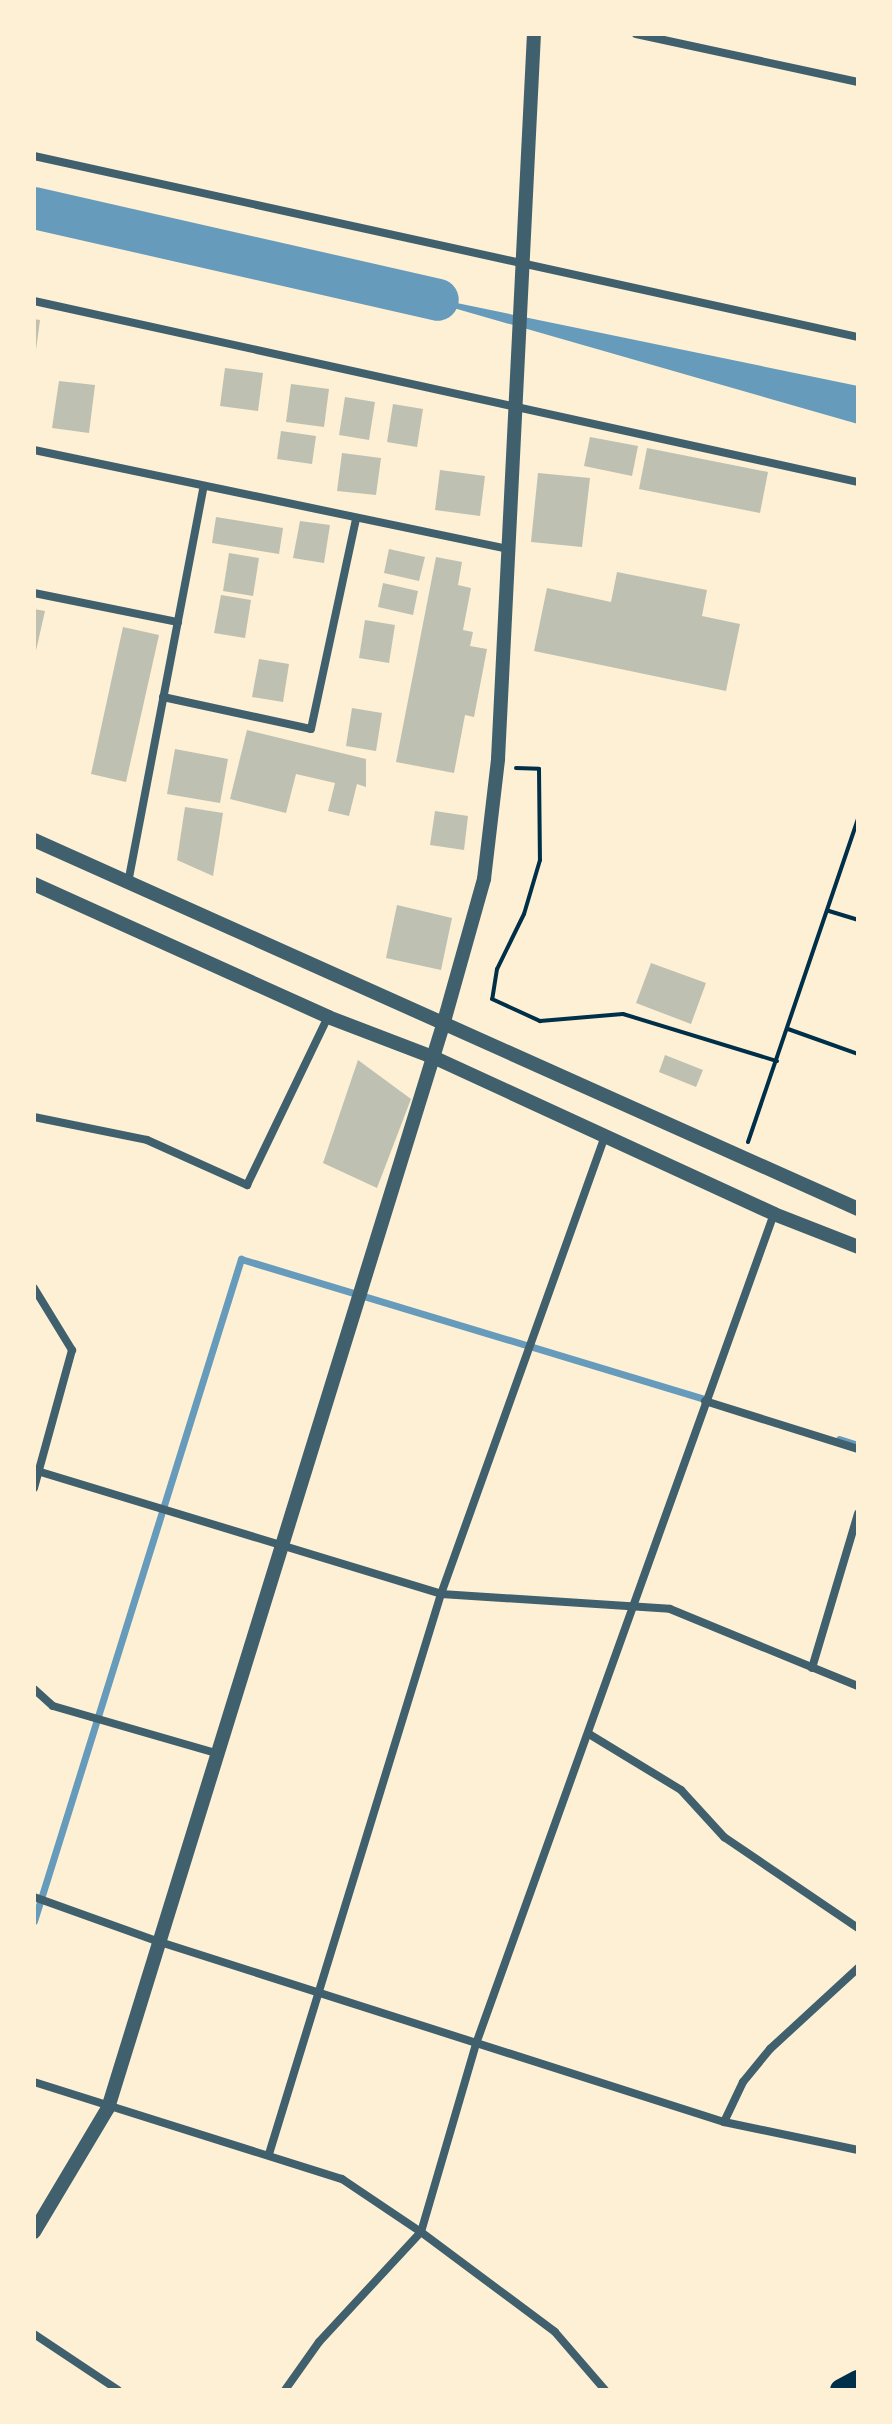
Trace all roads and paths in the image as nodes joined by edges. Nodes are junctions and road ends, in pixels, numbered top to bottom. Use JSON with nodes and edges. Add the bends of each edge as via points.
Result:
{"nodes":[{"id":1,"x":534,"y":34,"type":"edge"},
{"id":2,"x":636,"y":34,"type":"edge"},
{"id":3,"x":858,"y":82,"type":"edge"},
{"id":4,"x":34,"y":156,"type":"edge"},
{"id":5,"x":522,"y":265,"type":"junction"},
{"id":6,"x":34,"y":301,"type":"edge"},
{"id":7,"x":858,"y":337,"type":"edge"},
{"id":8,"x":514,"y":404,"type":"junction"},
{"id":9,"x":34,"y":450,"type":"edge"},
{"id":10,"x":858,"y":482,"type":"edge"},
{"id":11,"x":203,"y":488,"type":"junction"},
{"id":12,"x":356,"y":519,"type":"junction"},
{"id":13,"x":509,"y":549,"type":"junction"},
{"id":14,"x":34,"y":593,"type":"edge"},
{"id":15,"x":178,"y":622,"type":"junction"},
{"id":16,"x":163,"y":697,"type":"junction"},
{"id":17,"x":498,"y":767,"type":"junction"},
{"id":18,"x":858,"y":818,"type":"edge"},
{"id":19,"x":34,"y":840,"type":"edge"},
{"id":20,"x":128,"y":883,"type":"junction"},
{"id":21,"x":34,"y":884,"type":"edge"},
{"id":22,"x":829,"y":911,"type":"junction"},
{"id":23,"x":858,"y":920,"type":"edge"},
{"id":24,"x":328,"y":1017,"type":"junction"},
{"id":25,"x":443,"y":1025,"type":"junction"},
{"id":26,"x":788,"y":1029,"type":"junction"},
{"id":27,"x":858,"y":1054,"type":"edge"},
{"id":28,"x":433,"y":1057,"type":"junction"},
{"id":29,"x":777,"y":1061,"type":"junction"},
{"id":30,"x":34,"y":1117,"type":"edge"},
{"id":31,"x":605,"y":1136,"type":"junction"},
{"id":32,"x":742,"y":1160,"type":"junction"},
{"id":33,"x":858,"y":1209,"type":"edge"},
{"id":34,"x":774,"y":1214,"type":"junction"},
{"id":35,"x":858,"y":1247,"type":"edge"},
{"id":36,"x":34,"y":1288,"type":"edge"},
{"id":37,"x":705,"y":1401,"type":"junction"},
{"id":38,"x":858,"y":1449,"type":"edge"},
{"id":39,"x":37,"y":1470,"type":"edge"},
{"id":40,"x":34,"y":1488,"type":"edge"},
{"id":41,"x":858,"y":1514,"type":"edge"},
{"id":42,"x":283,"y":1545,"type":"junction"},
{"id":43,"x":441,"y":1594,"type":"junction"},
{"id":44,"x":635,"y":1606,"type":"junction"},
{"id":45,"x":812,"y":1668,"type":"junction"},
{"id":46,"x":858,"y":1686,"type":"edge"},
{"id":47,"x":34,"y":1689,"type":"edge"},
{"id":48,"x":589,"y":1734,"type":"junction"},
{"id":49,"x":219,"y":1754,"type":"junction"},
{"id":50,"x":34,"y":1897,"type":"edge"},
{"id":51,"x":858,"y":1928,"type":"edge"},
{"id":52,"x":160,"y":1942,"type":"junction"},
{"id":53,"x":858,"y":1968,"type":"edge"},
{"id":54,"x":317,"y":1991,"type":"junction"},
{"id":55,"x":477,"y":2041,"type":"junction"},
{"id":56,"x":34,"y":2082,"type":"edge"},
{"id":57,"x":108,"y":2108,"type":"junction"},
{"id":58,"x":724,"y":2122,"type":"junction"},
{"id":59,"x":858,"y":2150,"type":"edge"},
{"id":60,"x":269,"y":2154,"type":"junction"},
{"id":61,"x":34,"y":2232,"type":"edge"},
{"id":62,"x":421,"y":2232,"type":"junction"},
{"id":63,"x":34,"y":2334,"type":"edge"},
{"id":64,"x":858,"y":2381,"type":"edge"},
{"id":65,"x":118,"y":2390,"type":"edge"},
{"id":66,"x":285,"y":2390,"type":"edge"},
{"id":67,"x":605,"y":2390,"type":"edge"},
{"id":68,"x":841,"y":2390,"type":"edge"}],
"edges":[{"from":1,"to":5,"type":"street"},
{"from":2,"to":3,"type":"street"},
{"from":4,"to":5,"type":"street"},
{"from":5,"to":7,"type":"street"},
{"from":5,"to":8,"type":"street"},
{"from":6,"to":8,"type":"street"},
{"from":8,"to":10,"type":"street"},
{"from":8,"to":13,"type":"street"},
{"from":9,"to":11,"type":"street"},
{"from":11,"to":12,"type":"street"},
{"from":11,"to":15,"type":"street"},
{"from":12,"to":13,"type":"street"},
{"from":12,"to":16,"type":"street","via":[[311,729]]},
{"from":13,"to":17,"type":"street"},
{"from":14,"to":15,"type":"street"},
{"from":15,"to":16,"type":"street"},
{"from":16,"to":20,"type":"street"},
{"from":17,"to":25,"type":"street","via":[[484,879]]},
{"from":17,"to":29,"type":"path","via":[[539,769],[542,835],[535,883],[497,969],[492,999],[540,1021],[623,1014]]},
{"from":18,"to":22,"type":"path"},
{"from":19,"to":20,"type":"street"},
{"from":20,"to":25,"type":"street"},
{"from":21,"to":24,"type":"street"},
{"from":22,"to":23,"type":"path"},
{"from":22,"to":26,"type":"path"},
{"from":24,"to":28,"type":"street"},
{"from":24,"to":30,"type":"street","via":[[247,1185],[147,1140]]},
{"from":25,"to":28,"type":"street"},
{"from":25,"to":32,"type":"street"},
{"from":26,"to":27,"type":"path"},
{"from":26,"to":29,"type":"path"},
{"from":28,"to":31,"type":"street"},
{"from":28,"to":42,"type":"street"},
{"from":29,"to":32,"type":"path"},
{"from":31,"to":34,"type":"street"},
{"from":31,"to":43,"type":"street"},
{"from":32,"to":33,"type":"street"},
{"from":34,"to":35,"type":"street"},
{"from":34,"to":37,"type":"street"},
{"from":36,"to":39,"type":"street","via":[[72,1350]]},
{"from":37,"to":38,"type":"street"},
{"from":37,"to":44,"type":"street"},
{"from":39,"to":40,"type":"street"},
{"from":39,"to":42,"type":"street"},
{"from":41,"to":45,"type":"street"},
{"from":42,"to":43,"type":"street"},
{"from":42,"to":49,"type":"street"},
{"from":43,"to":44,"type":"street"},
{"from":43,"to":54,"type":"street"},
{"from":44,"to":45,"type":"street","via":[[670,1609]]},
{"from":44,"to":48,"type":"street"},
{"from":45,"to":46,"type":"street"},
{"from":47,"to":49,"type":"street","via":[[53,1706]]},
{"from":48,"to":51,"type":"street","via":[[681,1790],[724,1837]]},
{"from":48,"to":55,"type":"street"},
{"from":49,"to":52,"type":"street"},
{"from":50,"to":52,"type":"street"},
{"from":52,"to":54,"type":"street"},
{"from":52,"to":57,"type":"street"},
{"from":53,"to":58,"type":"street","via":[[770,2049],[743,2082]]},
{"from":54,"to":55,"type":"street"},
{"from":54,"to":60,"type":"street"},
{"from":55,"to":58,"type":"street"},
{"from":55,"to":62,"type":"street"},
{"from":56,"to":57,"type":"street"},
{"from":57,"to":60,"type":"street"},
{"from":57,"to":61,"type":"street"},
{"from":58,"to":59,"type":"street"},
{"from":60,"to":62,"type":"street","via":[[342,2179]]},
{"from":62,"to":66,"type":"street","via":[[319,2342]]},
{"from":62,"to":67,"type":"street","via":[[555,2332]]},
{"from":63,"to":65,"type":"street"},
{"from":64,"to":68,"type":"highway"}]}
